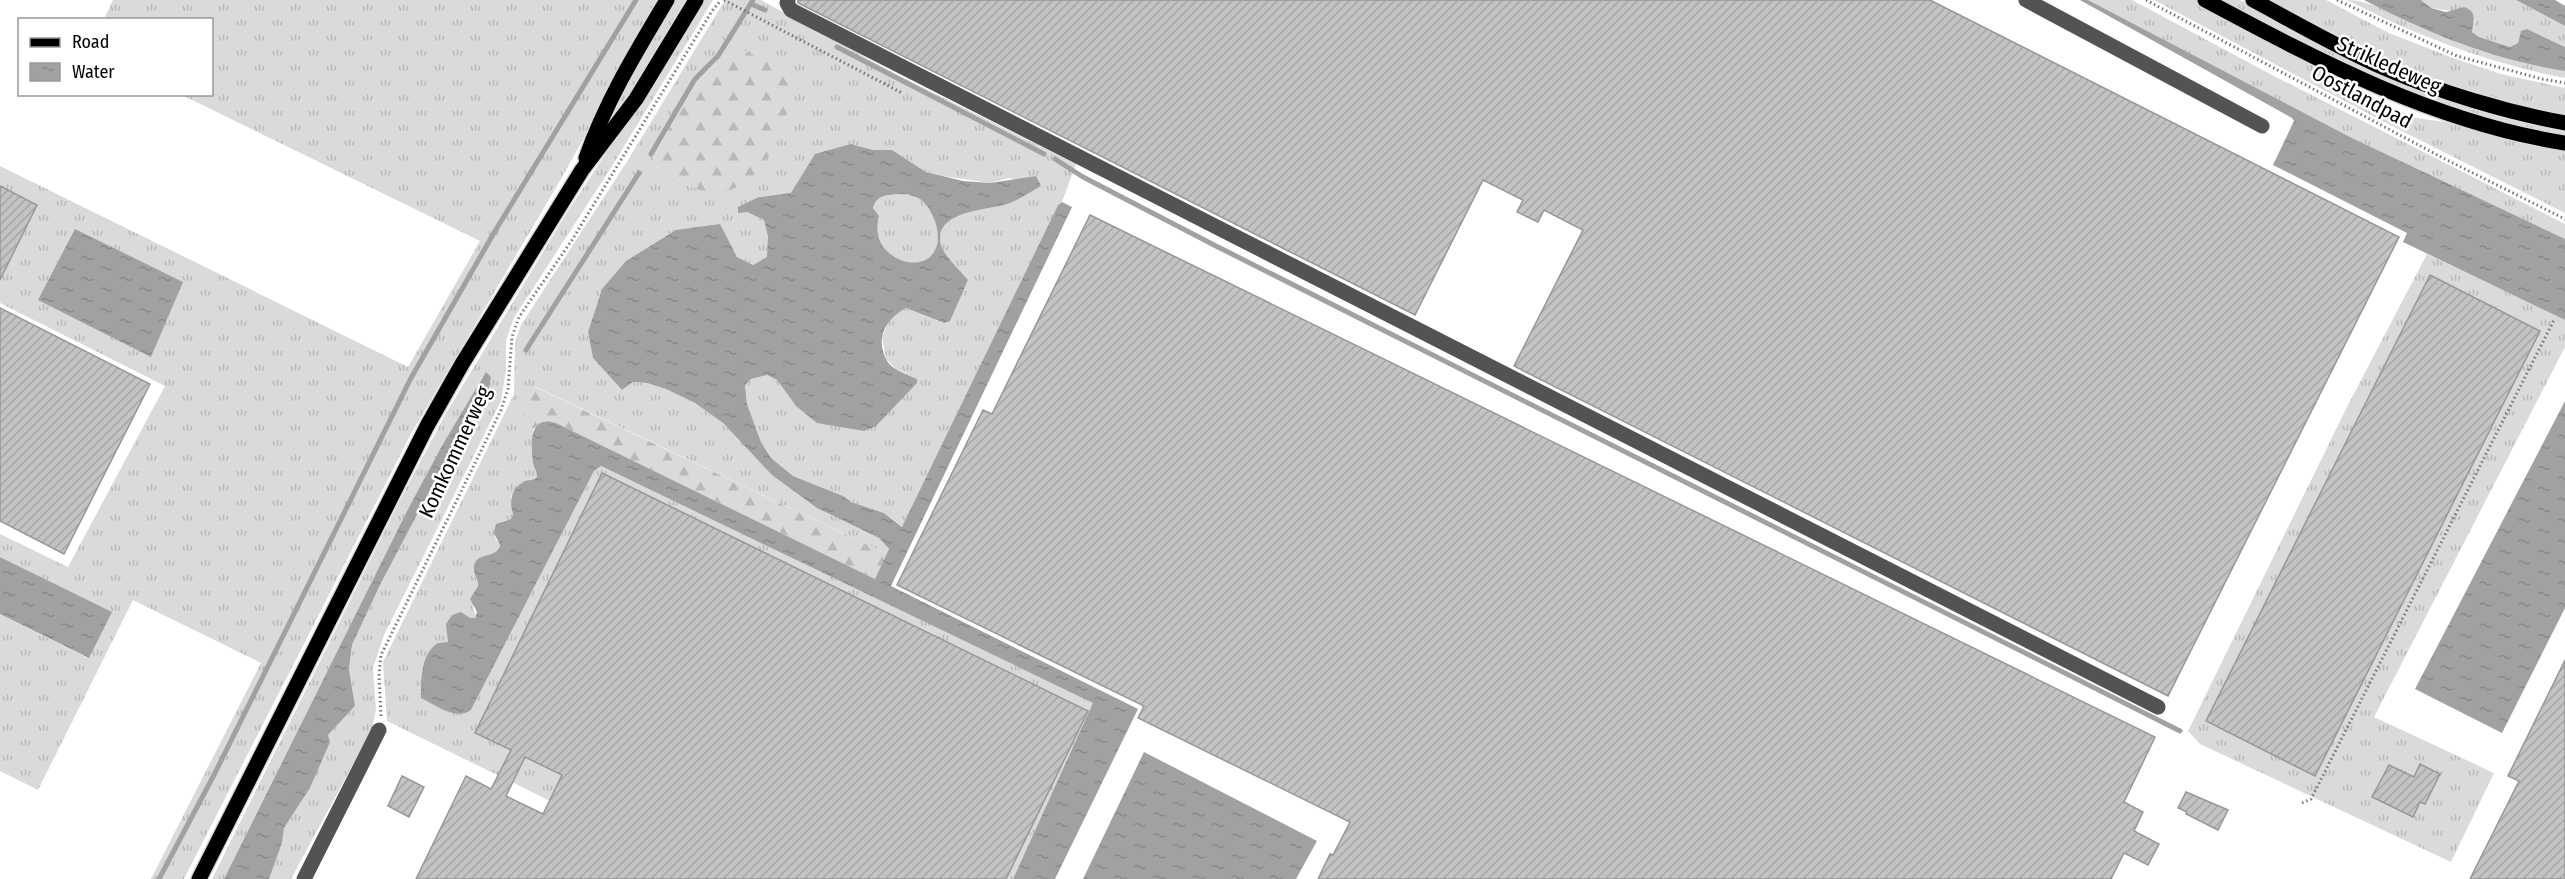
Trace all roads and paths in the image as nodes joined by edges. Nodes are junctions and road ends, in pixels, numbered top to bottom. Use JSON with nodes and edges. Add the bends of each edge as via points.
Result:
{"nodes":[{"id":1,"x":667,"y":0,"type":"edge"},
{"id":2,"x":696,"y":0,"type":"edge"},
{"id":3,"x":723,"y":0,"type":"edge"},
{"id":4,"x":788,"y":0,"type":"edge"},
{"id":5,"x":2026,"y":0,"type":"edge"},
{"id":6,"x":2146,"y":0,"type":"edge"},
{"id":7,"x":2205,"y":0,"type":"edge"},
{"id":8,"x":2253,"y":0,"type":"edge"},
{"id":9,"x":2337,"y":0,"type":"edge"},
{"id":10,"x":2565,"y":83,"type":"edge"},
{"id":11,"x":902,"y":93,"type":"dead end"},
{"id":12,"x":2565,"y":123,"type":"edge"},
{"id":13,"x":2262,"y":126,"type":"dead end"},
{"id":14,"x":2565,"y":143,"type":"edge"},
{"id":15,"x":582,"y":170,"type":"junction"},
{"id":16,"x":2565,"y":219,"type":"edge"},
{"id":17,"x":2554,"y":320,"type":"dead end"},
{"id":18,"x":2158,"y":708,"type":"dead end"},
{"id":19,"x":379,"y":730,"type":"joint"},
{"id":20,"x":2302,"y":803,"type":"dead end"},
{"id":21,"x":199,"y":879,"type":"edge"},
{"id":22,"x":304,"y":879,"type":"edge"}],
"edges":[{"from":1,"to":15,"type":"main road","name":"Komkommerweg","via":[[618,82]]},
{"from":2,"to":15,"type":"main road","name":"Komkommerweg","via":[[636,99]]},
{"from":3,"to":11,"type":"path","name":"Komkommerweg"},
{"from":3,"to":19,"type":"path","name":"Komkommerweg","via":[[712,11],[572,240],[519,316],[501,410],[381,655]]},
{"from":4,"to":18,"type":"street","via":[[790,10]]},
{"from":5,"to":13,"type":"street"},
{"from":6,"to":16,"type":"path","name":"Oostlandpad"},
{"from":7,"to":14,"type":"main road","name":"Strikledeweg","via":[[2388,91],[2455,117]]},
{"from":8,"to":12,"type":"main road","name":"Strikledeweg","via":[[2384,68]]},
{"from":9,"to":10,"type":"path","via":[[2457,56]]},
{"from":15,"to":21,"type":"main road","name":"Komkommerweg","via":[[427,426]]},
{"from":17,"to":20,"type":"path","via":[[2311,800]]},
{"from":19,"to":22,"type":"street"}]}
